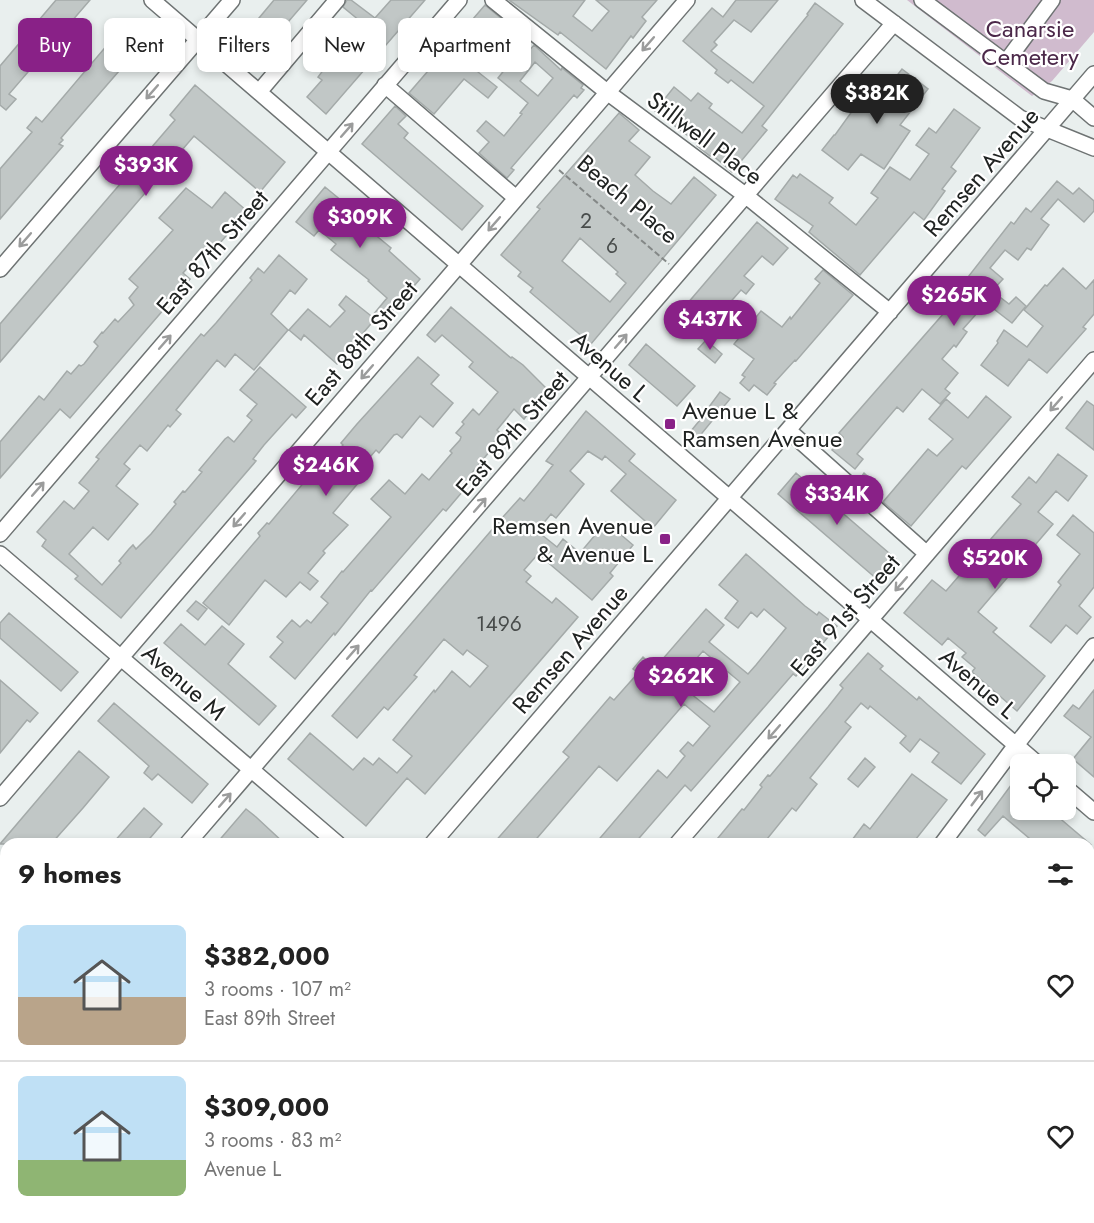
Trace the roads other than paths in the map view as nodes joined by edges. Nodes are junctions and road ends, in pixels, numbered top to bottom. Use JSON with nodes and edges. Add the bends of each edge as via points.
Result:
{"nodes":[{"id":1,"x":152,"y":0,"type":"edge"},
{"id":2,"x":232,"y":0,"type":"edge"},
{"id":3,"x":338,"y":0,"type":"edge"},
{"id":4,"x":459,"y":0,"type":"edge"},
{"id":5,"x":493,"y":0,"type":"edge"},
{"id":6,"x":687,"y":0,"type":"edge"},
{"id":7,"x":863,"y":0,"type":"edge"},
{"id":8,"x":922,"y":0,"type":"edge"},
{"id":9,"x":1052,"y":0,"type":"edge"},
{"id":10,"x":216,"y":18,"type":"edge"},
{"id":11,"x":894,"y":23,"type":"junction"},
{"id":12,"x":197,"y":38,"type":"edge"},
{"id":13,"x":197,"y":40,"type":"edge"},
{"id":14,"x":1006,"y":62,"type":"junction"},
{"id":15,"x":236,"y":72,"type":"edge"},
{"id":16,"x":1094,"y":74,"type":"edge"},
{"id":17,"x":386,"y":85,"type":"junction"},
{"id":18,"x":259,"y":92,"type":"junction"},
{"id":19,"x":607,"y":92,"type":"junction"},
{"id":20,"x":1072,"y":99,"type":"junction"},
{"id":21,"x":1094,"y":118,"type":"edge"},
{"id":22,"x":1047,"y":129,"type":"junction"},
{"id":23,"x":1094,"y":148,"type":"edge"},
{"id":24,"x":328,"y":151,"type":"junction"},
{"id":25,"x":745,"y":195,"type":"junction"},
{"id":26,"x":516,"y":198,"type":"junction"},
{"id":27,"x":458,"y":266,"type":"junction"},
{"id":28,"x":0,"y":269,"type":"edge"},
{"id":29,"x":890,"y":312,"type":"junction"},
{"id":30,"x":1094,"y":360,"type":"edge"},
{"id":31,"x":589,"y":378,"type":"junction"},
{"id":32,"x":788,"y":430,"type":"junction"},
{"id":33,"x":729,"y":499,"type":"junction"},
{"id":34,"x":0,"y":534,"type":"edge"},
{"id":35,"x":0,"y":554,"type":"edge"},
{"id":36,"x":927,"y":554,"type":"junction"},
{"id":37,"x":870,"y":620,"type":"junction"},
{"id":38,"x":1094,"y":646,"type":"edge"},
{"id":39,"x":121,"y":657,"type":"junction"},
{"id":40,"x":1016,"y":745,"type":"junction"},
{"id":41,"x":1026,"y":754,"type":"edge"},
{"id":42,"x":252,"y":770,"type":"junction"},
{"id":43,"x":1076,"y":796,"type":"edge"},
{"id":44,"x":0,"y":798,"type":"edge"},
{"id":45,"x":1094,"y":812,"type":"edge"},
{"id":46,"x":192,"y":838,"type":"edge"},
{"id":47,"x":331,"y":838,"type":"edge"},
{"id":48,"x":437,"y":838,"type":"edge"},
{"id":49,"x":682,"y":838,"type":"edge"},
{"id":50,"x":946,"y":838,"type":"edge"}],
"edges":[{"from":1,"to":12,"type":"street","name":"Avenue L"},
{"from":2,"to":10,"type":"street"},
{"from":3,"to":18,"type":"street"},
{"from":4,"to":17,"type":"street","name":"East 87th Street"},
{"from":5,"to":19,"type":"street","name":"Stillwell Place"},
{"from":6,"to":19,"type":"street","name":"East 88th Street","one_way":true},
{"from":7,"to":11,"type":"street"},
{"from":8,"to":14,"type":"street"},
{"from":9,"to":14,"type":"street"},
{"from":11,"to":22,"type":"street","via":[[1020,118]]},
{"from":11,"to":25,"type":"street","name":"East 89th Street"},
{"from":13,"to":28,"type":"street","one_way":true},
{"from":14,"to":20,"type":"street","via":[[1044,91]]},
{"from":15,"to":18,"type":"street","name":"Avenue L"},
{"from":16,"to":20,"type":"street","name":"Remsen Avenue"},
{"from":24,"to":17,"type":"street","name":"East 87th Street","one_way":true},
{"from":17,"to":26,"type":"street"},
{"from":18,"to":24,"type":"street","name":"Avenue L"},
{"from":19,"to":25,"type":"street","name":"Stillwell Place"},
{"from":19,"to":26,"type":"street","name":"East 88th Street"},
{"from":20,"to":21,"type":"street"},
{"from":20,"to":22,"type":"street","name":"Remsen Avenue"},
{"from":22,"to":23,"type":"street"},
{"from":22,"to":29,"type":"street","name":"Remsen Avenue"},
{"from":24,"to":27,"type":"street","name":"Avenue L"},
{"from":34,"to":24,"type":"street","name":"East 87th Street","one_way":true},
{"from":25,"to":29,"type":"street","name":"Stillwell Place"},
{"from":31,"to":25,"type":"street","name":"East 89th Street","one_way":true},
{"from":26,"to":27,"type":"street","name":"East 88th Street","one_way":true},
{"from":27,"to":31,"type":"street","name":"Avenue L"},
{"from":27,"to":39,"type":"street","name":"East 88th Street","one_way":true},
{"from":29,"to":32,"type":"street","name":"Remsen Avenue"},
{"from":30,"to":36,"type":"street","name":"East 91st Street","one_way":true},
{"from":31,"to":33,"type":"street","name":"Avenue L"},
{"from":42,"to":31,"type":"street","name":"East 89th Street","one_way":true},
{"from":32,"to":33,"type":"street","name":"Remsen Avenue"},
{"from":32,"to":36,"type":"street"},
{"from":33,"to":37,"type":"street","name":"Avenue L"},
{"from":33,"to":48,"type":"street","name":"Remsen Avenue"},
{"from":35,"to":39,"type":"street","name":"Avenue M"},
{"from":36,"to":37,"type":"street","name":"East 91st Street","one_way":true},
{"from":37,"to":40,"type":"street","name":"Avenue L"},
{"from":37,"to":49,"type":"street","name":"East 91st Street","one_way":true},
{"from":38,"to":40,"type":"street"},
{"from":39,"to":42,"type":"street","name":"Avenue M"},
{"from":39,"to":44,"type":"street","name":"East 88th Street"},
{"from":40,"to":41,"type":"street","name":"Avenue L"},
{"from":50,"to":40,"type":"street","one_way":true},
{"from":46,"to":42,"type":"street","name":"East 89th Street","one_way":true},
{"from":42,"to":47,"type":"street","name":"Avenue M"},
{"from":43,"to":45,"type":"street"}]}
